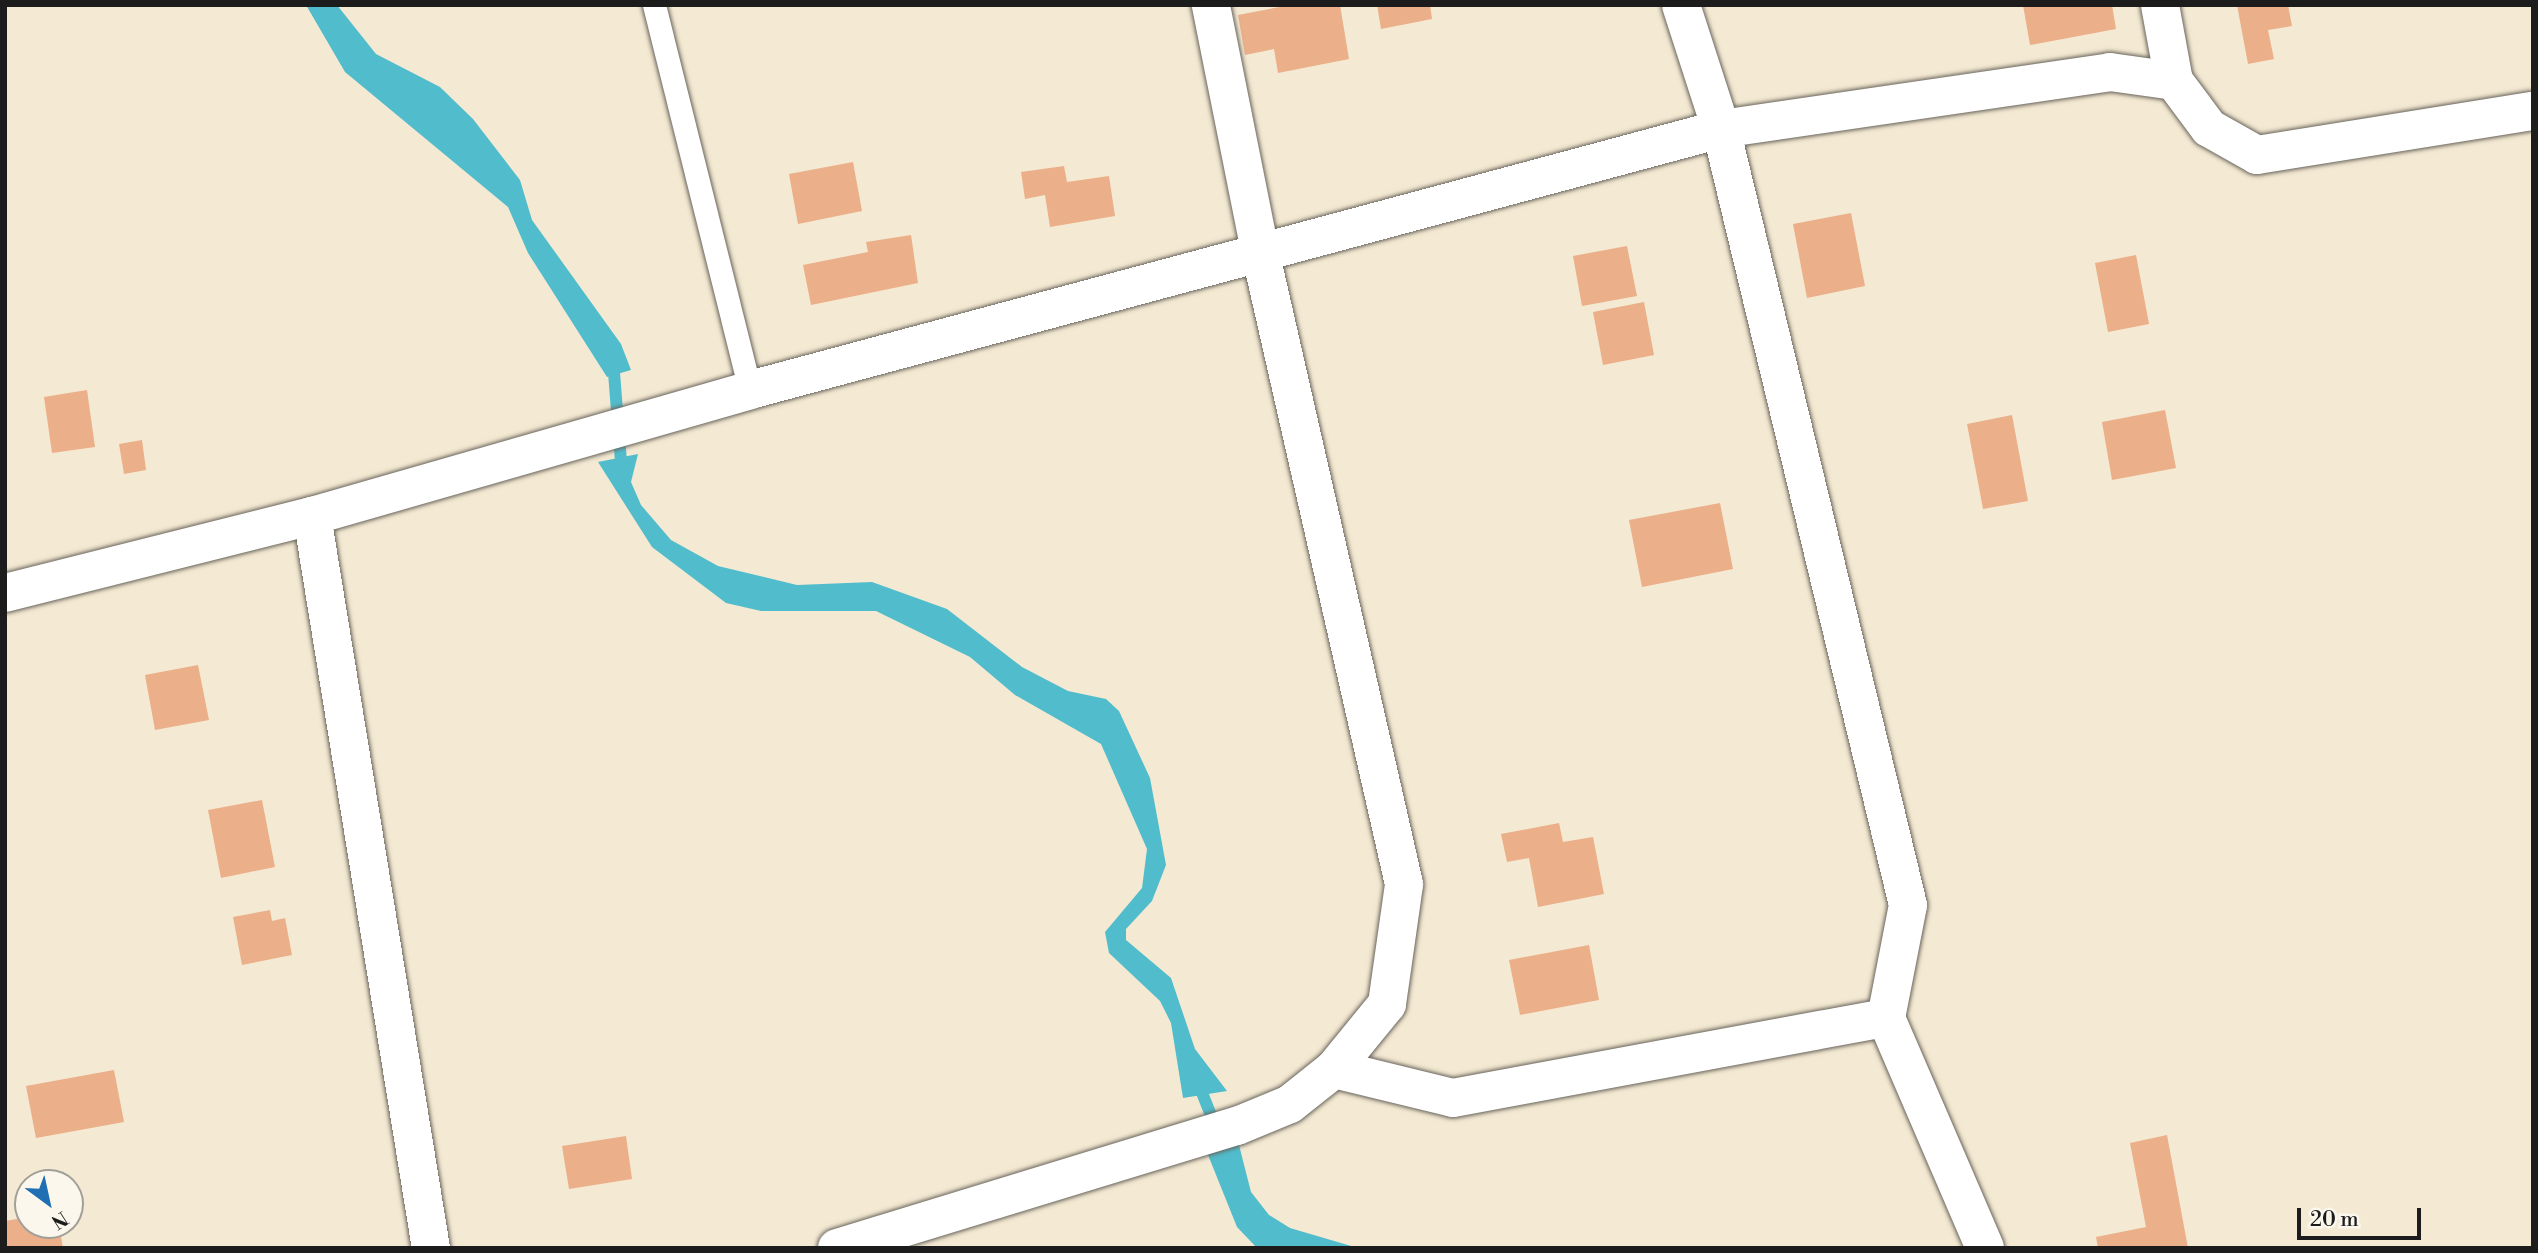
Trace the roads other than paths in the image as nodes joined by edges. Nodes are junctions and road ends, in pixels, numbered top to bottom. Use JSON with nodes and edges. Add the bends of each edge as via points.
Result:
{"nodes":[{"id":1,"x":654,"y":5,"type":"edge"},
{"id":2,"x":1211,"y":5,"type":"edge"},
{"id":3,"x":1681,"y":5,"type":"edge"},
{"id":4,"x":2160,"y":5,"type":"edge"},
{"id":5,"x":2174,"y":81,"type":"junction"},
{"id":6,"x":2533,"y":111,"type":"edge"},
{"id":7,"x":1721,"y":129,"type":"junction"},
{"id":8,"x":1259,"y":251,"type":"junction"},
{"id":9,"x":751,"y":390,"type":"junction"},
{"id":10,"x":312,"y":516,"type":"junction"},
{"id":11,"x":5,"y":593,"type":"edge"},
{"id":12,"x":1886,"y":1018,"type":"junction"},
{"id":13,"x":1334,"y":1069,"type":"junction"},
{"id":14,"x":431,"y":1248,"type":"edge"},
{"id":15,"x":837,"y":1248,"type":"edge"},
{"id":16,"x":1985,"y":1248,"type":"edge"}],
"edges":[{"from":1,"to":9,"type":"lane"},
{"from":2,"to":8,"type":"street"},
{"from":3,"to":7,"type":"street"},
{"from":4,"to":5,"type":"street"},
{"from":5,"to":6,"type":"street","via":[[2209,128],[2258,155]]},
{"from":5,"to":7,"type":"street","via":[[2109,72]]},
{"from":7,"to":8,"type":"street"},
{"from":7,"to":12,"type":"street","via":[[1908,905]]},
{"from":8,"to":9,"type":"street"},
{"from":8,"to":13,"type":"street","via":[[1404,884],[1387,1004]]},
{"from":9,"to":10,"type":"street"},
{"from":10,"to":11,"type":"street"},
{"from":10,"to":14,"type":"street"},
{"from":12,"to":13,"type":"street","via":[[1452,1098]]},
{"from":12,"to":16,"type":"street"},
{"from":13,"to":15,"type":"street","via":[[1290,1104],[1222,1130]]}]}
